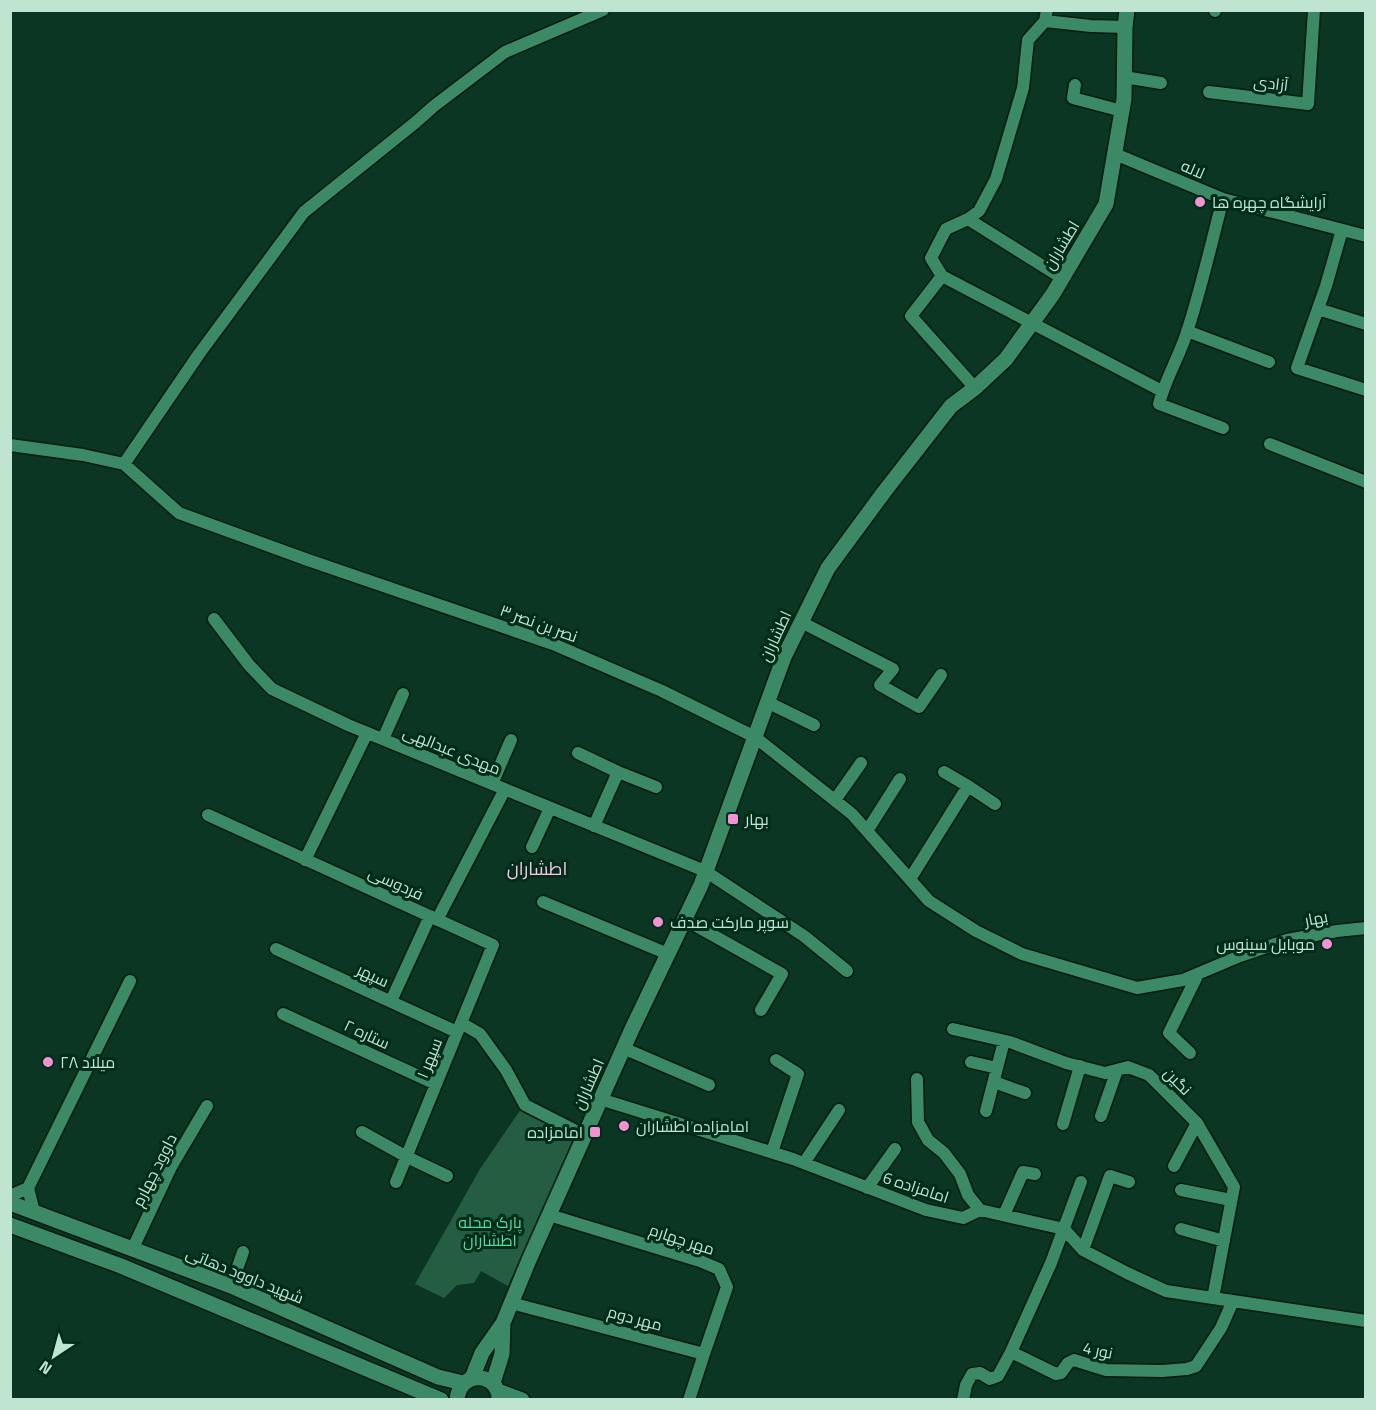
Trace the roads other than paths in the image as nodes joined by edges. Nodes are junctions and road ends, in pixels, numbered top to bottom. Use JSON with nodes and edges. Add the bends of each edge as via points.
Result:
{"nodes":[{"id":1,"x":603,"y":10,"type":"edge"},
{"id":2,"x":1127,"y":10,"type":"edge"},
{"id":3,"x":1314,"y":10,"type":"edge"},
{"id":4,"x":1046,"y":16,"type":"edge"},
{"id":5,"x":1125,"y":27,"type":"junction"},
{"id":6,"x":1124,"y":77,"type":"junction"},
{"id":7,"x":1161,"y":83,"type":"dead end"},
{"id":8,"x":1075,"y":85,"type":"dead end"},
{"id":9,"x":1209,"y":92,"type":"dead end"},
{"id":10,"x":1122,"y":111,"type":"junction"},
{"id":11,"x":1115,"y":154,"type":"junction"},
{"id":12,"x":1223,"y":199,"type":"junction"},
{"id":13,"x":968,"y":219,"type":"junction"},
{"id":14,"x":1342,"y":230,"type":"junction"},
{"id":15,"x":1365,"y":236,"type":"edge"},
{"id":16,"x":942,"y":276,"type":"junction"},
{"id":17,"x":1062,"y":278,"type":"junction"},
{"id":18,"x":1318,"y":309,"type":"junction"},
{"id":19,"x":1032,"y":322,"type":"junction"},
{"id":20,"x":1365,"y":324,"type":"edge"},
{"id":21,"x":1187,"y":331,"type":"junction"},
{"id":22,"x":1269,"y":362,"type":"dead end"},
{"id":23,"x":975,"y":388,"type":"junction"},
{"id":24,"x":1365,"y":390,"type":"edge"},
{"id":25,"x":1162,"y":391,"type":"junction"},
{"id":26,"x":1223,"y":428,"type":"dead end"},
{"id":27,"x":1270,"y":444,"type":"dead end"},
{"id":28,"x":10,"y":445,"type":"edge"},
{"id":29,"x":124,"y":464,"type":"junction"},
{"id":30,"x":1365,"y":482,"type":"edge"},
{"id":31,"x":214,"y":619,"type":"dead end"},
{"id":32,"x":801,"y":622,"type":"junction"},
{"id":33,"x":941,"y":675,"type":"dead end"},
{"id":34,"x":403,"y":694,"type":"dead end"},
{"id":35,"x":767,"y":702,"type":"junction"},
{"id":36,"x":814,"y":725,"type":"dead end"},
{"id":37,"x":367,"y":733,"type":"junction"},
{"id":38,"x":755,"y":736,"type":"junction"},
{"id":39,"x":383,"y":739,"type":"junction"},
{"id":40,"x":511,"y":740,"type":"dead end"},
{"id":41,"x":578,"y":753,"type":"dead end"},
{"id":42,"x":861,"y":763,"type":"dead end"},
{"id":43,"x":618,"y":772,"type":"junction"},
{"id":44,"x":944,"y":772,"type":"dead end"},
{"id":45,"x":900,"y":779,"type":"dead end"},
{"id":46,"x":492,"y":784,"type":"junction"},
{"id":47,"x":968,"y":786,"type":"junction"},
{"id":48,"x":656,"y":787,"type":"dead end"},
{"id":49,"x":505,"y":789,"type":"junction"},
{"id":50,"x":835,"y":800,"type":"junction"},
{"id":51,"x":995,"y":804,"type":"dead end"},
{"id":52,"x":550,"y":808,"type":"junction"},
{"id":53,"x":208,"y":814,"type":"dead end"},
{"id":54,"x":594,"y":826,"type":"junction"},
{"id":55,"x":867,"y":831,"type":"junction"},
{"id":56,"x":532,"y":847,"type":"dead end"},
{"id":57,"x":305,"y":860,"type":"junction"},
{"id":58,"x":705,"y":872,"type":"junction"},
{"id":59,"x":910,"y":879,"type":"junction"},
{"id":60,"x":543,"y":902,"type":"dead end"},
{"id":61,"x":434,"y":918,"type":"junction"},
{"id":62,"x":684,"y":919,"type":"junction"},
{"id":63,"x":1365,"y":928,"type":"edge"},
{"id":64,"x":493,"y":945,"type":"joint"},
{"id":65,"x":276,"y":949,"type":"dead end"},
{"id":66,"x":668,"y":954,"type":"junction"},
{"id":67,"x":847,"y":971,"type":"dead end"},
{"id":68,"x":1198,"y":974,"type":"junction"},
{"id":69,"x":130,"y":981,"type":"dead end"},
{"id":70,"x":391,"y":1001,"type":"junction"},
{"id":71,"x":761,"y":1010,"type":"dead end"},
{"id":72,"x":284,"y":1014,"type":"dead end"},
{"id":73,"x":459,"y":1028,"type":"junction"},
{"id":74,"x":953,"y":1029,"type":"dead end"},
{"id":75,"x":1005,"y":1041,"type":"junction"},
{"id":76,"x":623,"y":1048,"type":"junction"},
{"id":77,"x":1190,"y":1053,"type":"dead end"},
{"id":78,"x":776,"y":1060,"type":"dead end"},
{"id":79,"x":971,"y":1062,"type":"dead end"},
{"id":80,"x":1080,"y":1066,"type":"junction"},
{"id":81,"x":997,"y":1068,"type":"junction"},
{"id":82,"x":1117,"y":1070,"type":"junction"},
{"id":83,"x":917,"y":1079,"type":"dead end"},
{"id":84,"x":994,"y":1082,"type":"junction"},
{"id":85,"x":436,"y":1084,"type":"junction"},
{"id":86,"x":709,"y":1085,"type":"dead end"},
{"id":87,"x":1025,"y":1094,"type":"dead end"},
{"id":88,"x":600,"y":1099,"type":"junction"},
{"id":89,"x":207,"y":1106,"type":"dead end"},
{"id":90,"x":839,"y":1110,"type":"dead end"},
{"id":91,"x":986,"y":1111,"type":"dead end"},
{"id":92,"x":1101,"y":1116,"type":"dead end"},
{"id":93,"x":1197,"y":1123,"type":"junction"},
{"id":94,"x":1063,"y":1124,"type":"dead end"},
{"id":95,"x":362,"y":1132,"type":"dead end"},
{"id":96,"x":584,"y":1136,"type":"junction"},
{"id":97,"x":895,"y":1149,"type":"dead end"},
{"id":98,"x":772,"y":1152,"type":"junction"},
{"id":99,"x":407,"y":1157,"type":"junction"},
{"id":100,"x":804,"y":1163,"type":"junction"},
{"id":101,"x":1174,"y":1166,"type":"dead end"},
{"id":102,"x":1035,"y":1174,"type":"dead end"},
{"id":103,"x":447,"y":1176,"type":"dead end"},
{"id":104,"x":396,"y":1182,"type":"dead end"},
{"id":105,"x":1080,"y":1182,"type":"dead end"},
{"id":106,"x":1129,"y":1182,"type":"dead end"},
{"id":107,"x":28,"y":1188,"type":"junction"},
{"id":108,"x":867,"y":1188,"type":"junction"},
{"id":109,"x":1181,"y":1190,"type":"dead end"},
{"id":110,"x":10,"y":1196,"type":"edge"},
{"id":111,"x":1232,"y":1200,"type":"junction"},
{"id":112,"x":10,"y":1203,"type":"edge"},
{"id":113,"x":980,"y":1210,"type":"junction"},
{"id":114,"x":34,"y":1212,"type":"junction"},
{"id":115,"x":549,"y":1215,"type":"junction"},
{"id":116,"x":1004,"y":1215,"type":"junction"},
{"id":117,"x":10,"y":1225,"type":"edge"},
{"id":118,"x":1064,"y":1228,"type":"junction"},
{"id":119,"x":1181,"y":1229,"type":"dead end"},
{"id":120,"x":1224,"y":1241,"type":"junction"},
{"id":121,"x":132,"y":1250,"type":"junction"},
{"id":122,"x":1083,"y":1250,"type":"junction"},
{"id":123,"x":243,"y":1252,"type":"dead end"},
{"id":124,"x":231,"y":1286,"type":"junction"},
{"id":125,"x":1213,"y":1298,"type":"junction"},
{"id":126,"x":1233,"y":1301,"type":"junction"},
{"id":127,"x":511,"y":1302,"type":"junction"},
{"id":128,"x":1365,"y":1321,"type":"edge"},
{"id":129,"x":503,"y":1323,"type":"junction"},
{"id":130,"x":1011,"y":1353,"type":"junction"},
{"id":131,"x":704,"y":1354,"type":"junction"},
{"id":132,"x":468,"y":1380,"type":"junction"},
{"id":133,"x":497,"y":1391,"type":"edge"},
{"id":134,"x":441,"y":1400,"type":"edge"},
{"id":135,"x":457,"y":1400,"type":"edge"},
{"id":136,"x":522,"y":1400,"type":"edge"},
{"id":137,"x":688,"y":1400,"type":"edge"},
{"id":138,"x":963,"y":1400,"type":"edge"}],
"edges":[{"from":1,"to":29,"type":"street","via":[[505,51],[304,212]]},
{"from":2,"to":5,"type":"street","name":"اطشاران"},
{"from":3,"to":9,"type":"street","name":"آزادی","via":[[1308,104]]},
{"from":4,"to":5,"type":"street","via":[[1091,26]]},
{"from":4,"to":13,"type":"street","via":[[1028,40],[1023,88],[996,179],[979,211]]},
{"from":5,"to":6,"type":"street","name":"اطشاران"},
{"from":6,"to":7,"type":"street"},
{"from":6,"to":10,"type":"street","name":"اطشاران"},
{"from":8,"to":10,"type":"street","via":[[1073,98]]},
{"from":10,"to":11,"type":"street","name":"اطشاران"},
{"from":11,"to":12,"type":"street","name":"لاله"},
{"from":11,"to":17,"type":"street","name":"اطشاران","via":[[1106,204]]},
{"from":12,"to":14,"type":"street","name":"لاله"},
{"from":12,"to":21,"type":"street"},
{"from":13,"to":16,"type":"street","via":[[946,229],[931,258]]},
{"from":13,"to":17,"type":"street"},
{"from":14,"to":15,"type":"street","name":"لاله"},
{"from":14,"to":18,"type":"street"},
{"from":16,"to":19,"type":"street"},
{"from":16,"to":23,"type":"street","via":[[911,316]]},
{"from":17,"to":19,"type":"street","name":"اطشاران"},
{"from":18,"to":20,"type":"street"},
{"from":18,"to":24,"type":"street","via":[[1297,368]]},
{"from":19,"to":23,"type":"street","name":"اطشاران","via":[[1006,358]]},
{"from":19,"to":25,"type":"street"},
{"from":21,"to":22,"type":"street"},
{"from":21,"to":25,"type":"street"},
{"from":23,"to":32,"type":"street","name":"اطشاران","via":[[951,406],[877,502],[828,568]]},
{"from":25,"to":26,"type":"street","via":[[1159,404]]},
{"from":27,"to":30,"type":"street"},
{"from":28,"to":29,"type":"street"},
{"from":29,"to":38,"type":"street","name":"نصر بن نصر ۳","via":[[179,513],[553,644]]},
{"from":31,"to":37,"type":"street","name":"مهدی عبدالهی","via":[[272,689]]},
{"from":32,"to":33,"type":"street","via":[[893,669],[880,685],[919,707]]},
{"from":32,"to":35,"type":"street","name":"اطشاران"},
{"from":34,"to":39,"type":"street"},
{"from":35,"to":36,"type":"street"},
{"from":35,"to":38,"type":"street","name":"اطشاران"},
{"from":37,"to":39,"type":"street","name":"مهدی عبدالهی"},
{"from":37,"to":57,"type":"street"},
{"from":38,"to":50,"type":"street","name":"بهار"},
{"from":38,"to":58,"type":"street","name":"اطشاران"},
{"from":39,"to":46,"type":"street","name":"مهدی عبدالهی"},
{"from":40,"to":46,"type":"street"},
{"from":41,"to":43,"type":"street"},
{"from":42,"to":50,"type":"street"},
{"from":43,"to":48,"type":"street"},
{"from":43,"to":54,"type":"street"},
{"from":44,"to":47,"type":"street"},
{"from":45,"to":55,"type":"street"},
{"from":46,"to":49,"type":"street","name":"مهدی عبدالهی"},
{"from":47,"to":51,"type":"street"},
{"from":47,"to":59,"type":"street"},
{"from":49,"to":52,"type":"street","name":"مهدی عبدالهی"},
{"from":49,"to":61,"type":"street"},
{"from":50,"to":55,"type":"street","name":"بهار"},
{"from":52,"to":54,"type":"street","name":"مهدی عبدالهی"},
{"from":52,"to":56,"type":"street"},
{"from":53,"to":57,"type":"street","name":"فردوسی"},
{"from":54,"to":58,"type":"street","name":"مهدی عبدالهی"},
{"from":55,"to":59,"type":"street","name":"بهار"},
{"from":57,"to":61,"type":"street","name":"فردوسی"},
{"from":58,"to":62,"type":"street","name":"اطشاران"},
{"from":58,"to":67,"type":"street","name":"مهدی عبدالهی","via":[[804,936]]},
{"from":59,"to":68,"type":"street","name":"بهار","via":[[928,901],[1022,954],[1137,987]]},
{"from":60,"to":66,"type":"street"},
{"from":61,"to":64,"type":"street","name":"فردوسی"},
{"from":61,"to":70,"type":"street"},
{"from":62,"to":66,"type":"street","name":"اطشاران"},
{"from":62,"to":71,"type":"street","via":[[782,974]]},
{"from":63,"to":68,"type":"street","name":"بهار","via":[[1287,940]]},
{"from":64,"to":73,"type":"street","name":"سپهر ۱"},
{"from":65,"to":70,"type":"street","name":"سپهر"},
{"from":66,"to":76,"type":"street","name":"اطشاران"},
{"from":68,"to":77,"type":"street","via":[[1169,1033]]},
{"from":69,"to":107,"type":"street"},
{"from":70,"to":73,"type":"street","name":"سپهر"},
{"from":72,"to":85,"type":"street","name":"ستاره ۲"},
{"from":73,"to":85,"type":"street","name":"سپهر ۱"},
{"from":73,"to":96,"type":"street","name":"سپهر","via":[[480,1034],[525,1105]]},
{"from":74,"to":75,"type":"street","name":"نگین"},
{"from":75,"to":80,"type":"street","name":"نگین"},
{"from":75,"to":81,"type":"street"},
{"from":76,"to":86,"type":"street"},
{"from":76,"to":88,"type":"street","name":"اطشاران"},
{"from":78,"to":98,"type":"street","via":[[798,1074]]},
{"from":79,"to":81,"type":"street"},
{"from":80,"to":82,"type":"street","name":"نگین","via":[[1105,1073]]},
{"from":80,"to":94,"type":"street"},
{"from":81,"to":84,"type":"street"},
{"from":82,"to":92,"type":"street"},
{"from":82,"to":93,"type":"street","name":"نگین","via":[[1128,1067],[1149,1075]]},
{"from":83,"to":113,"type":"street","via":[[918,1122],[928,1140],[960,1174]]},
{"from":84,"to":87,"type":"street"},
{"from":84,"to":91,"type":"street"},
{"from":85,"to":99,"type":"street","name":"سپهر ۱"},
{"from":88,"to":96,"type":"street","name":"اطشاران"},
{"from":88,"to":98,"type":"street","name":"امامزاده 6"},
{"from":89,"to":121,"type":"street","name":"داوود چهارم","via":[[171,1167]]},
{"from":90,"to":100,"type":"street"},
{"from":93,"to":101,"type":"street"},
{"from":93,"to":111,"type":"street","name":"نگین","via":[[1234,1187]]},
{"from":95,"to":99,"type":"street"},
{"from":96,"to":115,"type":"street","name":"اطشاران"},
{"from":97,"to":108,"type":"street"},
{"from":98,"to":100,"type":"street","name":"امامزاده 6"},
{"from":99,"to":103,"type":"street"},
{"from":99,"to":104,"type":"street","name":"سپهر ۱"},
{"from":100,"to":108,"type":"street","name":"امامزاده 6"},
{"from":102,"to":116,"type":"street","via":[[1023,1172]]},
{"from":105,"to":118,"type":"street"},
{"from":106,"to":122,"type":"street","via":[[1110,1176]]},
{"from":107,"to":110,"type":"street"},
{"from":107,"to":114,"type":"street"},
{"from":108,"to":113,"type":"street","name":"امامزاده 6","via":[[926,1210],[963,1218]]},
{"from":109,"to":111,"type":"street"},
{"from":111,"to":120,"type":"street","name":"نگین"},
{"from":112,"to":114,"type":"street","name":"شهید داوود دهاتی"},
{"from":113,"to":116,"type":"street","name":"امامزاده 6"},
{"from":114,"to":121,"type":"street","name":"شهید داوود دهاتی"},
{"from":115,"to":127,"type":"street","name":"اطشاران"},
{"from":115,"to":131,"type":"street","name":"مهر چهارم","via":[[718,1269],[727,1287]]},
{"from":116,"to":118,"type":"street","name":"امامزاده 6"},
{"from":117,"to":134,"type":"street","via":[[121,1266]]},
{"from":118,"to":122,"type":"street"},
{"from":118,"to":130,"type":"street"},
{"from":119,"to":120,"type":"street"},
{"from":120,"to":125,"type":"street","name":"نگین"},
{"from":121,"to":124,"type":"street","name":"شهید داوود دهاتی"},
{"from":122,"to":125,"type":"street","via":[[1166,1290]]},
{"from":123,"to":124,"type":"street"},
{"from":124,"to":132,"type":"street","name":"شهید داوود دهاتی","via":[[438,1377]]},
{"from":125,"to":126,"type":"street"},
{"from":126,"to":128,"type":"street"},
{"from":126,"to":130,"type":"street","name":"نور 4","via":[[1196,1366],[1186,1369],[1106,1371],[1074,1360],[1056,1374]]},
{"from":127,"to":129,"type":"street","name":"اطشاران"},
{"from":127,"to":131,"type":"street","name":"مهر دوم"},
{"from":129,"to":132,"type":"street","name":"اطشاران"},
{"from":129,"to":133,"type":"street","name":"اطشاران"},
{"from":130,"to":138,"type":"street","via":[[998,1376],[990,1379],[980,1372],[972,1374]]},
{"from":131,"to":137,"type":"street"},
{"from":132,"to":133,"type":"street","name":"شهید داوود دهاتی","via":[[487,1379]]},
{"from":132,"to":135,"type":"street","name":"اطشاران"},
{"from":133,"to":136,"type":"street"}]}
